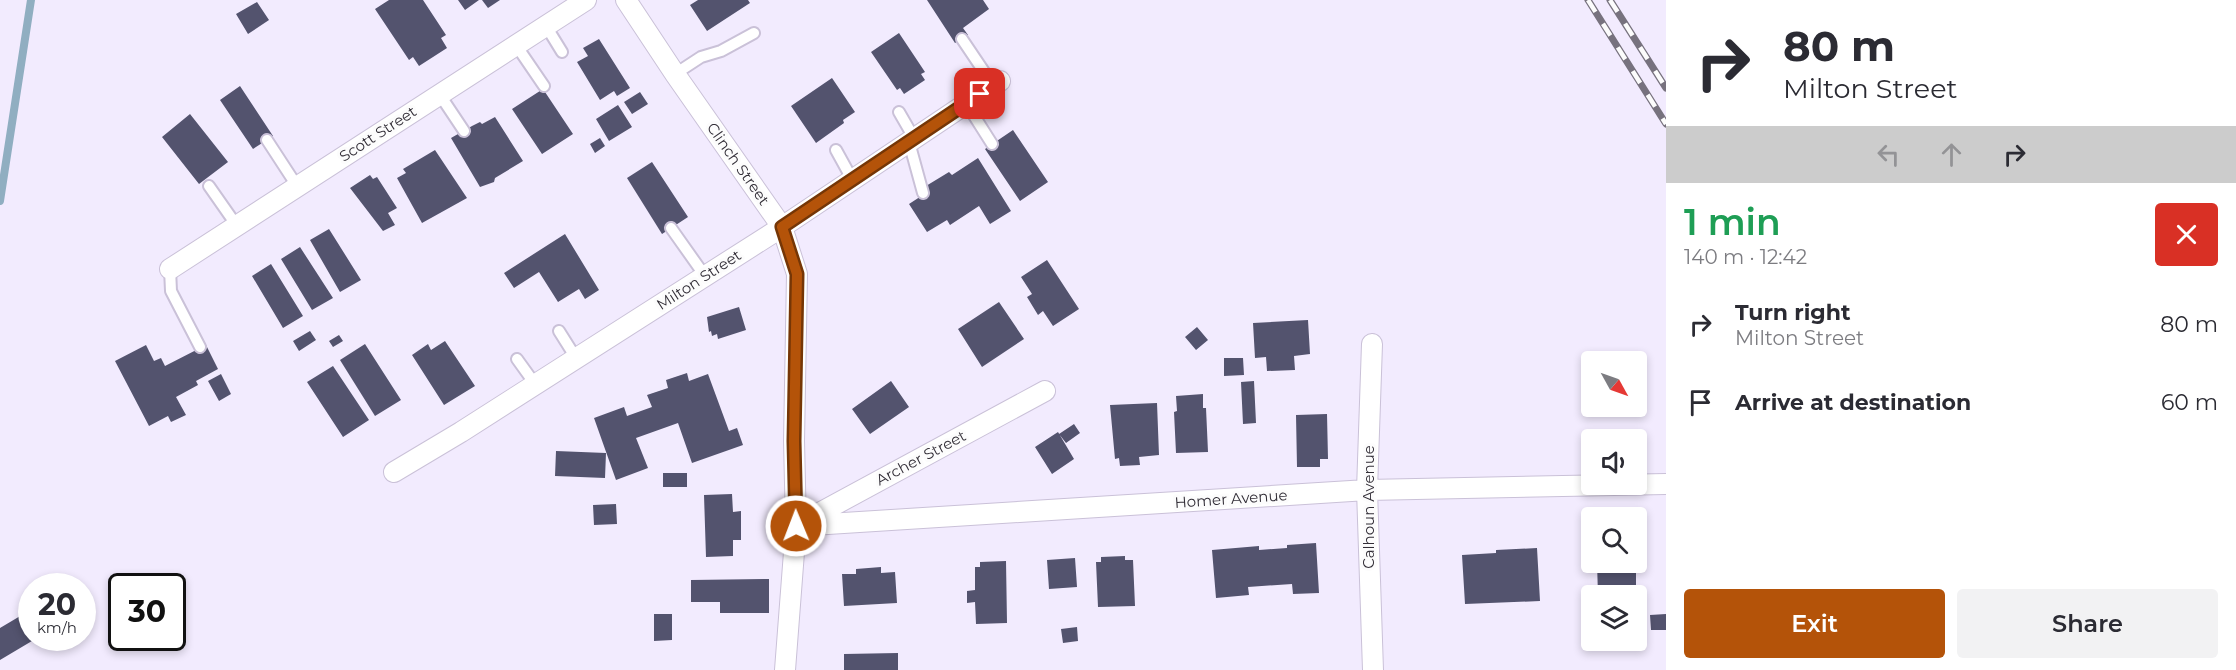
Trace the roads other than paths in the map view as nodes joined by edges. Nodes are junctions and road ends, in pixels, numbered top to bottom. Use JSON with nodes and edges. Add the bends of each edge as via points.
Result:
{"nodes":[{"id":1,"x":586,"y":0,"type":"edge"},
{"id":2,"x":626,"y":0,"type":"edge"},
{"id":3,"x":546,"y":26,"type":"junction"},
{"id":4,"x":754,"y":33,"type":"dead end"},
{"id":5,"x":962,"y":39,"type":"dead end"},
{"id":6,"x":516,"y":45,"type":"junction"},
{"id":7,"x":562,"y":52,"type":"dead end"},
{"id":8,"x":675,"y":74,"type":"junction"},
{"id":9,"x":997,"y":83,"type":"joint"},
{"id":10,"x":544,"y":86,"type":"dead end"},
{"id":11,"x":440,"y":94,"type":"junction"},
{"id":12,"x":966,"y":103,"type":"junction"},
{"id":13,"x":899,"y":112,"type":"dead end"},
{"id":14,"x":464,"y":130,"type":"dead end"},
{"id":15,"x":267,"y":140,"type":"dead end"},
{"id":16,"x":912,"y":140,"type":"junction"},
{"id":17,"x":992,"y":144,"type":"dead end"},
{"id":18,"x":836,"y":150,"type":"dead end"},
{"id":19,"x":852,"y":179,"type":"junction"},
{"id":20,"x":209,"y":186,"type":"dead end"},
{"id":21,"x":297,"y":186,"type":"junction"},
{"id":22,"x":923,"y":193,"type":"dead end"},
{"id":23,"x":237,"y":226,"type":"junction"},
{"id":24,"x":782,"y":227,"type":"junction"},
{"id":25,"x":671,"y":228,"type":"dead end"},
{"id":26,"x":170,"y":269,"type":"joint"},
{"id":27,"x":705,"y":276,"type":"junction"},
{"id":28,"x":559,"y":331,"type":"dead end"},
{"id":29,"x":1372,"y":344,"type":"dead end"},
{"id":30,"x":200,"y":347,"type":"dead end"},
{"id":31,"x":576,"y":358,"type":"junction"},
{"id":32,"x":517,"y":359,"type":"dead end"},
{"id":33,"x":535,"y":384,"type":"junction"},
{"id":34,"x":1045,"y":391,"type":"dead end"},
{"id":35,"x":394,"y":472,"type":"dead end"},
{"id":36,"x":1666,"y":484,"type":"edge"},
{"id":37,"x":1367,"y":490,"type":"junction"},
{"id":38,"x":796,"y":526,"type":"junction"},
{"id":39,"x":785,"y":670,"type":"edge"},
{"id":40,"x":1373,"y":670,"type":"edge"}],
"edges":[{"from":1,"to":3,"type":"street","name":"Scott Street"},
{"from":2,"to":8,"type":"street","name":"Clinch Street"},
{"from":3,"to":6,"type":"street","name":"Scott Street"},
{"from":3,"to":7,"type":"lane"},
{"from":4,"to":8,"type":"lane","via":[[701,57]]},
{"from":5,"to":9,"type":"lane"},
{"from":6,"to":10,"type":"lane"},
{"from":6,"to":11,"type":"street","name":"Scott Street"},
{"from":8,"to":24,"type":"street","name":"Clinch Street"},
{"from":9,"to":12,"type":"street","name":"Milton Street"},
{"from":11,"to":14,"type":"lane"},
{"from":11,"to":21,"type":"street","name":"Scott Street"},
{"from":12,"to":16,"type":"street","name":"Milton Street"},
{"from":12,"to":17,"type":"lane"},
{"from":13,"to":16,"type":"lane"},
{"from":15,"to":21,"type":"lane"},
{"from":16,"to":19,"type":"street","name":"Milton Street"},
{"from":16,"to":22,"type":"lane"},
{"from":18,"to":19,"type":"lane"},
{"from":19,"to":24,"type":"street","name":"Milton Street"},
{"from":20,"to":23,"type":"lane"},
{"from":21,"to":23,"type":"street","name":"Scott Street"},
{"from":23,"to":26,"type":"street","name":"Scott Street"},
{"from":24,"to":27,"type":"street","name":"Milton Street"},
{"from":24,"to":38,"type":"street","name":"Clinch Street","via":[[797,274]]},
{"from":25,"to":27,"type":"lane"},
{"from":26,"to":30,"type":"lane","via":[[171,291]]},
{"from":27,"to":31,"type":"street","name":"Milton Street"},
{"from":28,"to":31,"type":"lane"},
{"from":29,"to":37,"type":"street","name":"Calhoun Avenue"},
{"from":31,"to":33,"type":"street","name":"Milton Street"},
{"from":32,"to":33,"type":"lane"},
{"from":33,"to":35,"type":"street","name":"Milton Street"},
{"from":34,"to":38,"type":"street","name":"Archer Street"},
{"from":36,"to":37,"type":"street","name":"Homer Avenue"},
{"from":37,"to":38,"type":"street","name":"Homer Avenue"},
{"from":37,"to":40,"type":"street","name":"Calhoun Avenue"},
{"from":38,"to":39,"type":"street","name":"Clinch Street"}]}
